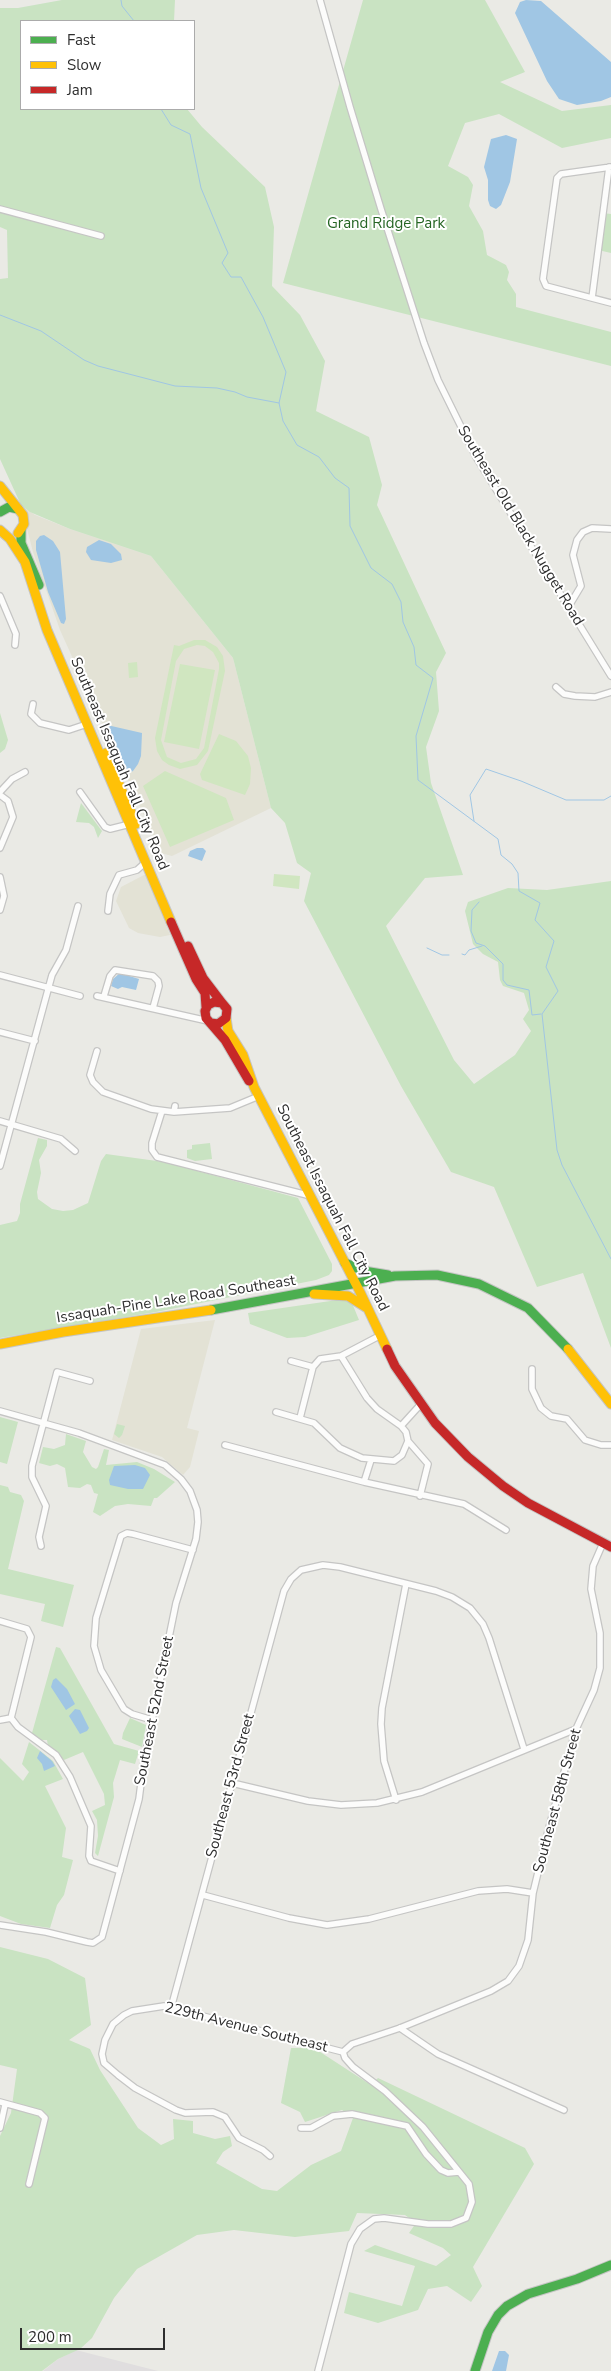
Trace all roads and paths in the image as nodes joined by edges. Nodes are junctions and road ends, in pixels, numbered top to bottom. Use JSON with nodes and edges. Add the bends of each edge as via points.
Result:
{"nodes":[{"id":1,"x":320,"y":0,"type":"edge"},
{"id":2,"x":610,"y":167,"type":"edge"},
{"id":3,"x":0,"y":209,"type":"edge"},
{"id":4,"x":102,"y":236,"type":"dead end"},
{"id":5,"x":592,"y":298,"type":"junction"},
{"id":6,"x":611,"y":303,"type":"edge"},
{"id":7,"x":0,"y":486,"type":"edge"},
{"id":8,"x":18,"y":509,"type":"junction"},
{"id":9,"x":0,"y":512,"type":"edge"},
{"id":10,"x":611,"y":529,"type":"edge"},
{"id":11,"x":21,"y":530,"type":"junction"},
{"id":12,"x":3,"y":534,"type":"edge"},
{"id":13,"x":0,"y":596,"type":"edge"},
{"id":14,"x":569,"y":606,"type":"junction"},
{"id":15,"x":15,"y":646,"type":"dead end"},
{"id":16,"x":611,"y":676,"type":"edge"},
{"id":17,"x":556,"y":687,"type":"dead end"},
{"id":18,"x":611,"y":692,"type":"edge"},
{"id":19,"x":33,"y":704,"type":"dead end"},
{"id":20,"x":87,"y":724,"type":"junction"},
{"id":21,"x":26,"y":772,"type":"dead end"},
{"id":22,"x":80,"y":792,"type":"dead end"},
{"id":23,"x":0,"y":793,"type":"edge"},
{"id":24,"x":130,"y":824,"type":"junction"},
{"id":25,"x":0,"y":848,"type":"edge"},
{"id":26,"x":146,"y":862,"type":"junction"},
{"id":27,"x":0,"y":878,"type":"edge"},
{"id":28,"x":78,"y":906,"type":"dead end"},
{"id":29,"x":0,"y":910,"type":"edge"},
{"id":30,"x":108,"y":911,"type":"dead end"},
{"id":31,"x":0,"y":975,"type":"edge"},
{"id":32,"x":50,"y":988,"type":"junction"},
{"id":33,"x":80,"y":996,"type":"dead end"},
{"id":34,"x":222,"y":1003,"type":"junction"},
{"id":35,"x":154,"y":1008,"type":"junction"},
{"id":36,"x":206,"y":1008,"type":"junction"},
{"id":37,"x":185,"y":1016,"type":"junction"},
{"id":38,"x":226,"y":1018,"type":"junction"},
{"id":39,"x":209,"y":1022,"type":"junction"},
{"id":40,"x":0,"y":1032,"type":"edge"},
{"id":41,"x":35,"y":1041,"type":"junction"},
{"id":42,"x":97,"y":1050,"type":"dead end"},
{"id":43,"x":254,"y":1087,"type":"junction"},
{"id":44,"x":259,"y":1096,"type":"junction"},
{"id":45,"x":162,"y":1111,"type":"junction"},
{"id":46,"x":0,"y":1121,"type":"edge"},
{"id":47,"x":11,"y":1124,"type":"junction"},
{"id":48,"x":76,"y":1151,"type":"dead end"},
{"id":49,"x":0,"y":1166,"type":"edge"},
{"id":50,"x":311,"y":1196,"type":"junction"},
{"id":51,"x":345,"y":1263,"type":"junction"},
{"id":52,"x":395,"y":1276,"type":"junction"},
{"id":53,"x":356,"y":1283,"type":"junction"},
{"id":54,"x":301,"y":1293,"type":"junction"},
{"id":55,"x":370,"y":1311,"type":"junction"},
{"id":56,"x":383,"y":1338,"type":"junction"},
{"id":57,"x":0,"y":1344,"type":"edge"},
{"id":58,"x":341,"y":1356,"type":"junction"},
{"id":59,"x":291,"y":1361,"type":"dead end"},
{"id":60,"x":313,"y":1367,"type":"junction"},
{"id":61,"x":532,"y":1369,"type":"dead end"},
{"id":62,"x":90,"y":1381,"type":"dead end"},
{"id":63,"x":421,"y":1404,"type":"junction"},
{"id":64,"x":611,"y":1404,"type":"edge"},
{"id":65,"x":0,"y":1411,"type":"edge"},
{"id":66,"x":276,"y":1412,"type":"dead end"},
{"id":67,"x":300,"y":1418,"type":"junction"},
{"id":68,"x":43,"y":1423,"type":"junction"},
{"id":69,"x":401,"y":1426,"type":"junction"},
{"id":70,"x":408,"y":1441,"type":"junction"},
{"id":71,"x":225,"y":1445,"type":"dead end"},
{"id":72,"x":611,"y":1445,"type":"edge"},
{"id":73,"x":371,"y":1460,"type":"junction"},
{"id":74,"x":364,"y":1482,"type":"junction"},
{"id":75,"x":420,"y":1496,"type":"junction"},
{"id":76,"x":506,"y":1530,"type":"dead end"},
{"id":77,"x":607,"y":1545,"type":"edge"},
{"id":78,"x":41,"y":1546,"type":"dead end"},
{"id":79,"x":193,"y":1550,"type":"junction"},
{"id":80,"x":406,"y":1584,"type":"junction"},
{"id":81,"x":0,"y":1621,"type":"edge"},
{"id":82,"x":11,"y":1718,"type":"junction"},
{"id":83,"x":0,"y":1720,"type":"edge"},
{"id":84,"x":152,"y":1720,"type":"junction"},
{"id":85,"x":576,"y":1730,"type":"junction"},
{"id":86,"x":524,"y":1749,"type":"junction"},
{"id":87,"x":232,"y":1784,"type":"junction"},
{"id":88,"x":396,"y":1800,"type":"junction"},
{"id":89,"x":120,"y":1871,"type":"junction"},
{"id":90,"x":533,"y":1893,"type":"junction"},
{"id":91,"x":203,"y":1895,"type":"junction"},
{"id":92,"x":0,"y":1925,"type":"edge"},
{"id":93,"x":171,"y":2008,"type":"junction"},
{"id":94,"x":400,"y":2028,"type":"junction"},
{"id":95,"x":343,"y":2052,"type":"junction"},
{"id":96,"x":3,"y":2103,"type":"edge"},
{"id":97,"x":564,"y":2110,"type":"dead end"},
{"id":98,"x":0,"y":2128,"type":"edge"},
{"id":99,"x":301,"y":2128,"type":"dead end"},
{"id":100,"x":270,"y":2156,"type":"dead end"},
{"id":101,"x":459,"y":2172,"type":"junction"},
{"id":102,"x":30,"y":2184,"type":"dead end"},
{"id":103,"x":611,"y":2265,"type":"edge"},
{"id":104,"x":318,"y":2371,"type":"edge"},
{"id":105,"x":476,"y":2371,"type":"edge"}],
"edges":[{"from":1,"to":14,"type":"street","name":"Southeast Old Black Nugget Road","via":[[381,209],[438,380],[476,457]]},
{"from":2,"to":5,"type":"street"},
{"from":2,"to":5,"type":"street","via":[[558,176],[544,284]]},
{"from":3,"to":4,"type":"street"},
{"from":5,"to":6,"type":"street"},
{"from":7,"to":8,"type":"street"},
{"from":8,"to":9,"type":"street","via":[[10,507]]},
{"from":8,"to":11,"type":"street","name":"Southeast Issaquah Fall City Road","via":[[24,519]]},
{"from":10,"to":14,"type":"street","via":[[592,528],[577,540],[573,555],[581,586]]},
{"from":11,"to":12,"type":"street","via":[[14,535]]},
{"from":11,"to":34,"type":"street","name":"Southeast Issaquah Fall City Road","via":[[21,543],[34,567],[56,637],[201,974]]},
{"from":12,"to":20,"type":"street","name":"Southeast Issaquah Fall City Road","via":[[28,569],[47,630]]},
{"from":13,"to":15,"type":"street","via":[[16,634]]},
{"from":14,"to":16,"type":"street","name":"Southeast Old Black Nugget Road"},
{"from":17,"to":18,"type":"street","via":[[564,694],[575,696],[595,697]]},
{"from":19,"to":20,"type":"street","via":[[31,714],[40,723],[69,730]]},
{"from":20,"to":24,"type":"street","name":"Southeast Issaquah Fall City Road"},
{"from":21,"to":23,"type":"street","via":[[12,780]]},
{"from":22,"to":24,"type":"street","via":[[105,826],[110,829]]},
{"from":23,"to":25,"type":"street","via":[[8,802],[13,817]]},
{"from":24,"to":26,"type":"street","name":"Southeast Issaquah Fall City Road"},
{"from":26,"to":30,"type":"street","via":[[137,870],[119,875],[110,894]]},
{"from":26,"to":36,"type":"street","name":"Southeast Issaquah Fall City Road","via":[[205,993]]},
{"from":27,"to":29,"type":"street","via":[[4,896]]},
{"from":28,"to":32,"type":"street","via":[[66,950],[54,971]]},
{"from":31,"to":32,"type":"street"},
{"from":32,"to":33,"type":"street"},
{"from":32,"to":41,"type":"street"},
{"from":34,"to":36,"type":"street","via":[[214,1002]]},
{"from":34,"to":38,"type":"street","via":[[227,1009]]},
{"from":35,"to":35,"type":"street","via":[[101,996],[113,971],[153,976],[159,989]]},
{"from":35,"to":37,"type":"street"},
{"from":36,"to":37,"type":"street","via":[[198,1014]]},
{"from":36,"to":39,"type":"street"},
{"from":37,"to":39,"type":"street"},
{"from":38,"to":39,"type":"street","via":[[218,1024]]},
{"from":38,"to":43,"type":"street","name":"Southeast Issaquah Fall City Road","via":[[228,1031],[243,1055]]},
{"from":39,"to":43,"type":"street","name":"Southeast Issaquah Fall City Road","via":[[225,1040]]},
{"from":40,"to":41,"type":"street"},
{"from":41,"to":47,"type":"street"},
{"from":42,"to":45,"type":"street","via":[[90,1076],[93,1082],[110,1096]]},
{"from":43,"to":44,"type":"street","name":"Southeast Issaquah Fall City Road"},
{"from":44,"to":45,"type":"street","via":[[230,1108]]},
{"from":44,"to":50,"type":"street","name":"Southeast Issaquah Fall City Road"},
{"from":45,"to":50,"type":"street","via":[[152,1143],[154,1153],[160,1158]]},
{"from":46,"to":47,"type":"street"},
{"from":47,"to":48,"type":"street","via":[[61,1139]]},
{"from":47,"to":49,"type":"street"},
{"from":50,"to":51,"type":"street","name":"Southeast Issaquah Fall City Road"},
{"from":51,"to":52,"type":"street","via":[[364,1271]]},
{"from":51,"to":53,"type":"street","name":"Southeast Issaquah Fall City Road"},
{"from":52,"to":53,"type":"street","name":"Issaquah-Pine Lake Road Southeast"},
{"from":52,"to":64,"type":"street","via":[[448,1276],[479,1284],[528,1308],[551,1329]]},
{"from":53,"to":54,"type":"street","name":"Issaquah-Pine Lake Road Southeast"},
{"from":53,"to":55,"type":"street","name":"Southeast Issaquah Fall City Road"},
{"from":54,"to":55,"type":"street","via":[[348,1296]]},
{"from":54,"to":57,"type":"street","name":"Issaquah-Pine Lake Road Southeast"},
{"from":55,"to":56,"type":"street","name":"Southeast Issaquah Fall City Road"},
{"from":56,"to":58,"type":"street"},
{"from":56,"to":63,"type":"street","name":"Southeast Issaquah Fall City Road","via":[[389,1343],[402,1374]]},
{"from":58,"to":60,"type":"street","via":[[320,1359]]},
{"from":58,"to":69,"type":"street","via":[[367,1398]]},
{"from":59,"to":60,"type":"street"},
{"from":60,"to":67,"type":"street"},
{"from":61,"to":72,"type":"street","via":[[532,1389],[541,1408],[551,1416],[567,1419],[585,1440]]},
{"from":62,"to":68,"type":"street","via":[[57,1372]]},
{"from":63,"to":69,"type":"street"},
{"from":63,"to":77,"type":"street","name":"Southeast Issaquah Fall City Road","via":[[451,1440],[489,1475],[528,1502]]},
{"from":65,"to":68,"type":"street"},
{"from":66,"to":67,"type":"street"},
{"from":67,"to":73,"type":"street","via":[[314,1423],[345,1451]]},
{"from":68,"to":78,"type":"street","via":[[31,1472],[46,1506],[39,1537]]},
{"from":68,"to":79,"type":"street","name":"Southeast 52nd Street","via":[[157,1461],[170,1469],[190,1492],[197,1510]]},
{"from":69,"to":70,"type":"street"},
{"from":70,"to":73,"type":"street","via":[[397,1460]]},
{"from":70,"to":75,"type":"street","via":[[428,1464]]},
{"from":71,"to":74,"type":"street"},
{"from":73,"to":74,"type":"street"},
{"from":74,"to":75,"type":"street"},
{"from":75,"to":76,"type":"street","via":[[468,1506]]},
{"from":77,"to":85,"type":"street","name":"Southeast 58th Street","via":[[593,1566],[591,1589],[602,1658],[594,1690]]},
{"from":79,"to":84,"type":"street","name":"Southeast 52nd Street","via":[[180,1588]]},
{"from":79,"to":84,"type":"street","via":[[124,1534],[118,1543],[96,1618],[94,1646],[101,1670],[124,1709]]},
{"from":80,"to":86,"type":"street","via":[[452,1596],[478,1615],[489,1638]]},
{"from":80,"to":87,"type":"street","name":"Southeast 53rd Street","via":[[331,1565],[301,1570],[291,1579],[284,1591]]},
{"from":80,"to":88,"type":"street","via":[[380,1724],[384,1761]]},
{"from":81,"to":82,"type":"street","via":[[22,1627],[30,1633],[31,1642]]},
{"from":82,"to":83,"type":"street"},
{"from":82,"to":89,"type":"street","via":[[56,1756],[70,1777],[91,1826],[91,1861]]},
{"from":84,"to":89,"type":"street","name":"Southeast 52nd Street","via":[[139,1799]]},
{"from":85,"to":86,"type":"street"},
{"from":85,"to":90,"type":"street","name":"Southeast 58th Street"},
{"from":86,"to":88,"type":"street"},
{"from":87,"to":88,"type":"street","via":[[289,1798],[338,1805]]},
{"from":87,"to":91,"type":"street","name":"Southeast 53rd Street"},
{"from":89,"to":92,"type":"street","name":"Southeast 52nd Street","via":[[102,1936],[95,1942]]},
{"from":90,"to":91,"type":"street","via":[[508,1889],[478,1890],[369,1919],[326,1925]]},
{"from":90,"to":94,"type":"street","name":"Southeast 58th Street","via":[[528,1940],[523,1957],[508,1981]]},
{"from":91,"to":93,"type":"street","name":"Southeast 53rd Street"},
{"from":93,"to":95,"type":"street","name":"229th Avenue Southeast"},
{"from":93,"to":100,"type":"street","name":"229th Avenue Southeast","via":[[146,2007],[124,2015],[113,2024],[105,2040],[104,2062],[135,2088],[181,2112],[204,2111],[225,2117],[239,2138]]},
{"from":94,"to":95,"type":"street","via":[[352,2044]]},
{"from":94,"to":97,"type":"street","via":[[438,2054]]},
{"from":95,"to":101,"type":"street","via":[[352,2067],[385,2091],[423,2127]]},
{"from":96,"to":98,"type":"street"},
{"from":96,"to":102,"type":"street","via":[[40,2113],[45,2118]]},
{"from":99,"to":101,"type":"street","via":[[311,2128],[334,2116],[352,2114],[407,2126],[441,2170]]},
{"from":101,"to":104,"type":"street","via":[[473,2195],[472,2208],[466,2218],[441,2225],[379,2218],[367,2223],[356,2234]]},
{"from":103,"to":105,"type":"street","via":[[528,2294],[507,2306],[488,2332]]}]}
